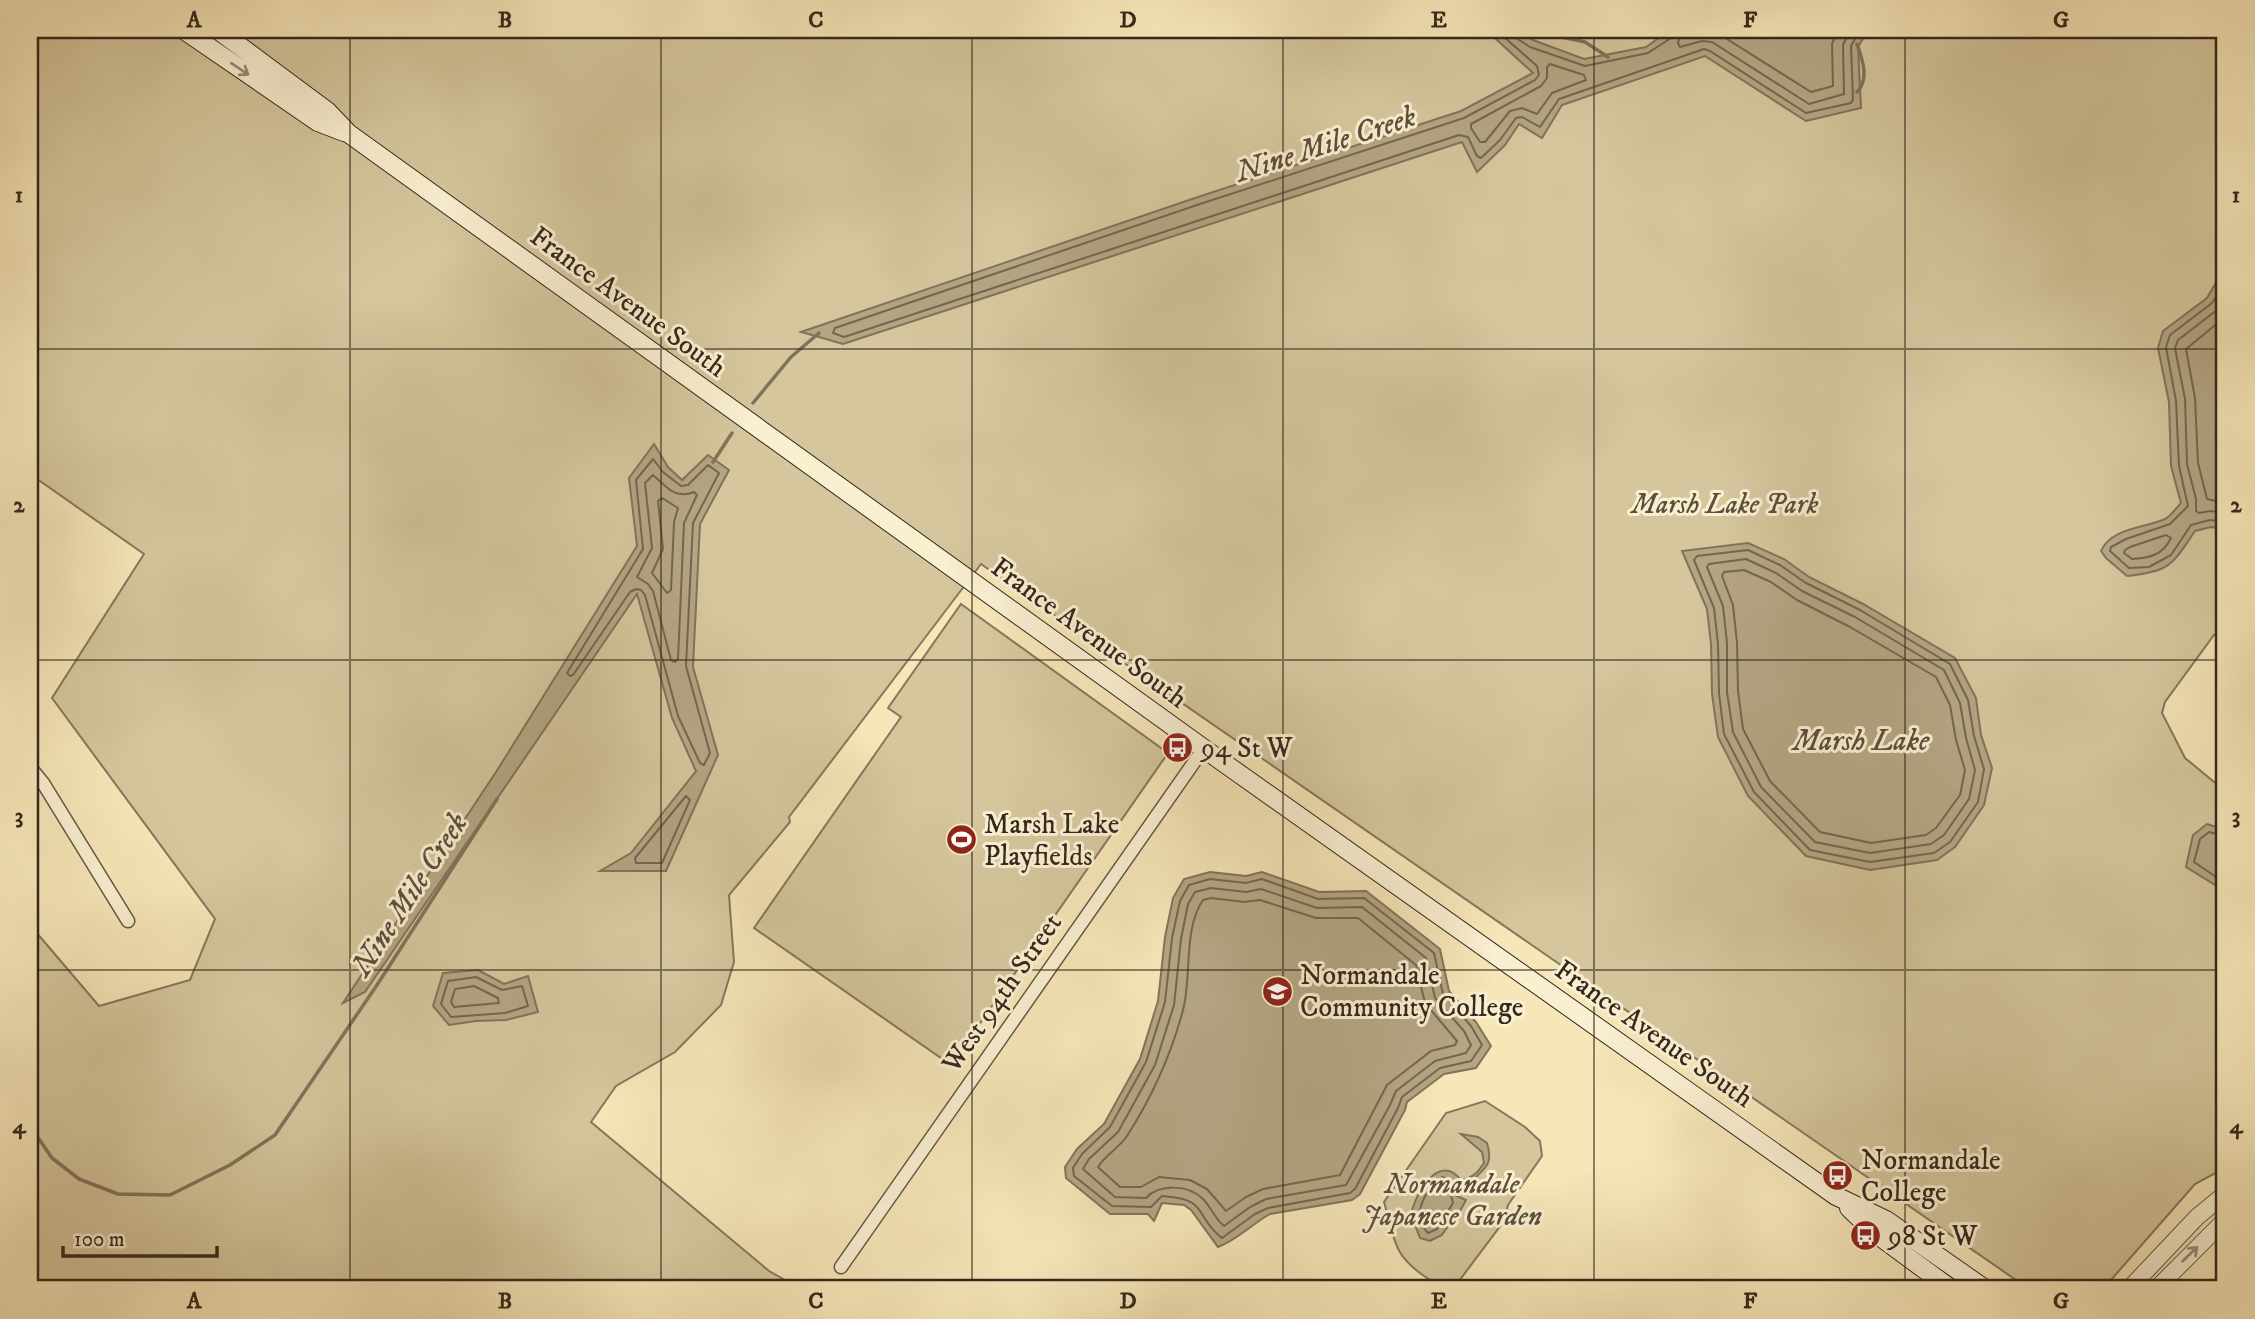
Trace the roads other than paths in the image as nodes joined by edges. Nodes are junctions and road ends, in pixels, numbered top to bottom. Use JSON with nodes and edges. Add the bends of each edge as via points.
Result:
{"nodes":[{"id":1,"x":184,"y":30,"type":"edge"},
{"id":2,"x":218,"y":30,"type":"edge"},
{"id":3,"x":348,"y":133,"type":"junction"},
{"id":4,"x":1204,"y":748,"type":"junction"},
{"id":5,"x":30,"y":767,"type":"edge"},
{"id":6,"x":128,"y":921,"type":"dead end"},
{"id":7,"x":2225,"y":1194,"type":"edge"},
{"id":8,"x":1836,"y":1196,"type":"junction"},
{"id":9,"x":2225,"y":1220,"type":"edge"},
{"id":10,"x":841,"y":1267,"type":"dead end"},
{"id":11,"x":1951,"y":1289,"type":"edge"},
{"id":12,"x":1985,"y":1289,"type":"edge"},
{"id":13,"x":2129,"y":1289,"type":"edge"},
{"id":14,"x":2156,"y":1289,"type":"edge"}],
"edges":[{"from":1,"to":3,"type":"main road","name":"France Avenue South","one_way":true,"via":[[318,122]]},
{"from":2,"to":3,"type":"main road","name":"France Avenue South","via":[[327,111]]},
{"from":3,"to":4,"type":"main road","name":"France Avenue South"},
{"from":4,"to":8,"type":"main road","name":"France Avenue South"},
{"from":4,"to":10,"type":"street","name":"West 94th Street"},
{"from":5,"to":6,"type":"street"},
{"from":7,"to":13,"type":"street"},
{"from":8,"to":11,"type":"main road","name":"France Avenue South","via":[[1875,1233]]},
{"from":8,"to":12,"type":"main road","name":"France Avenue South","via":[[1886,1220]]},
{"from":14,"to":9,"type":"street","one_way":true}]}
